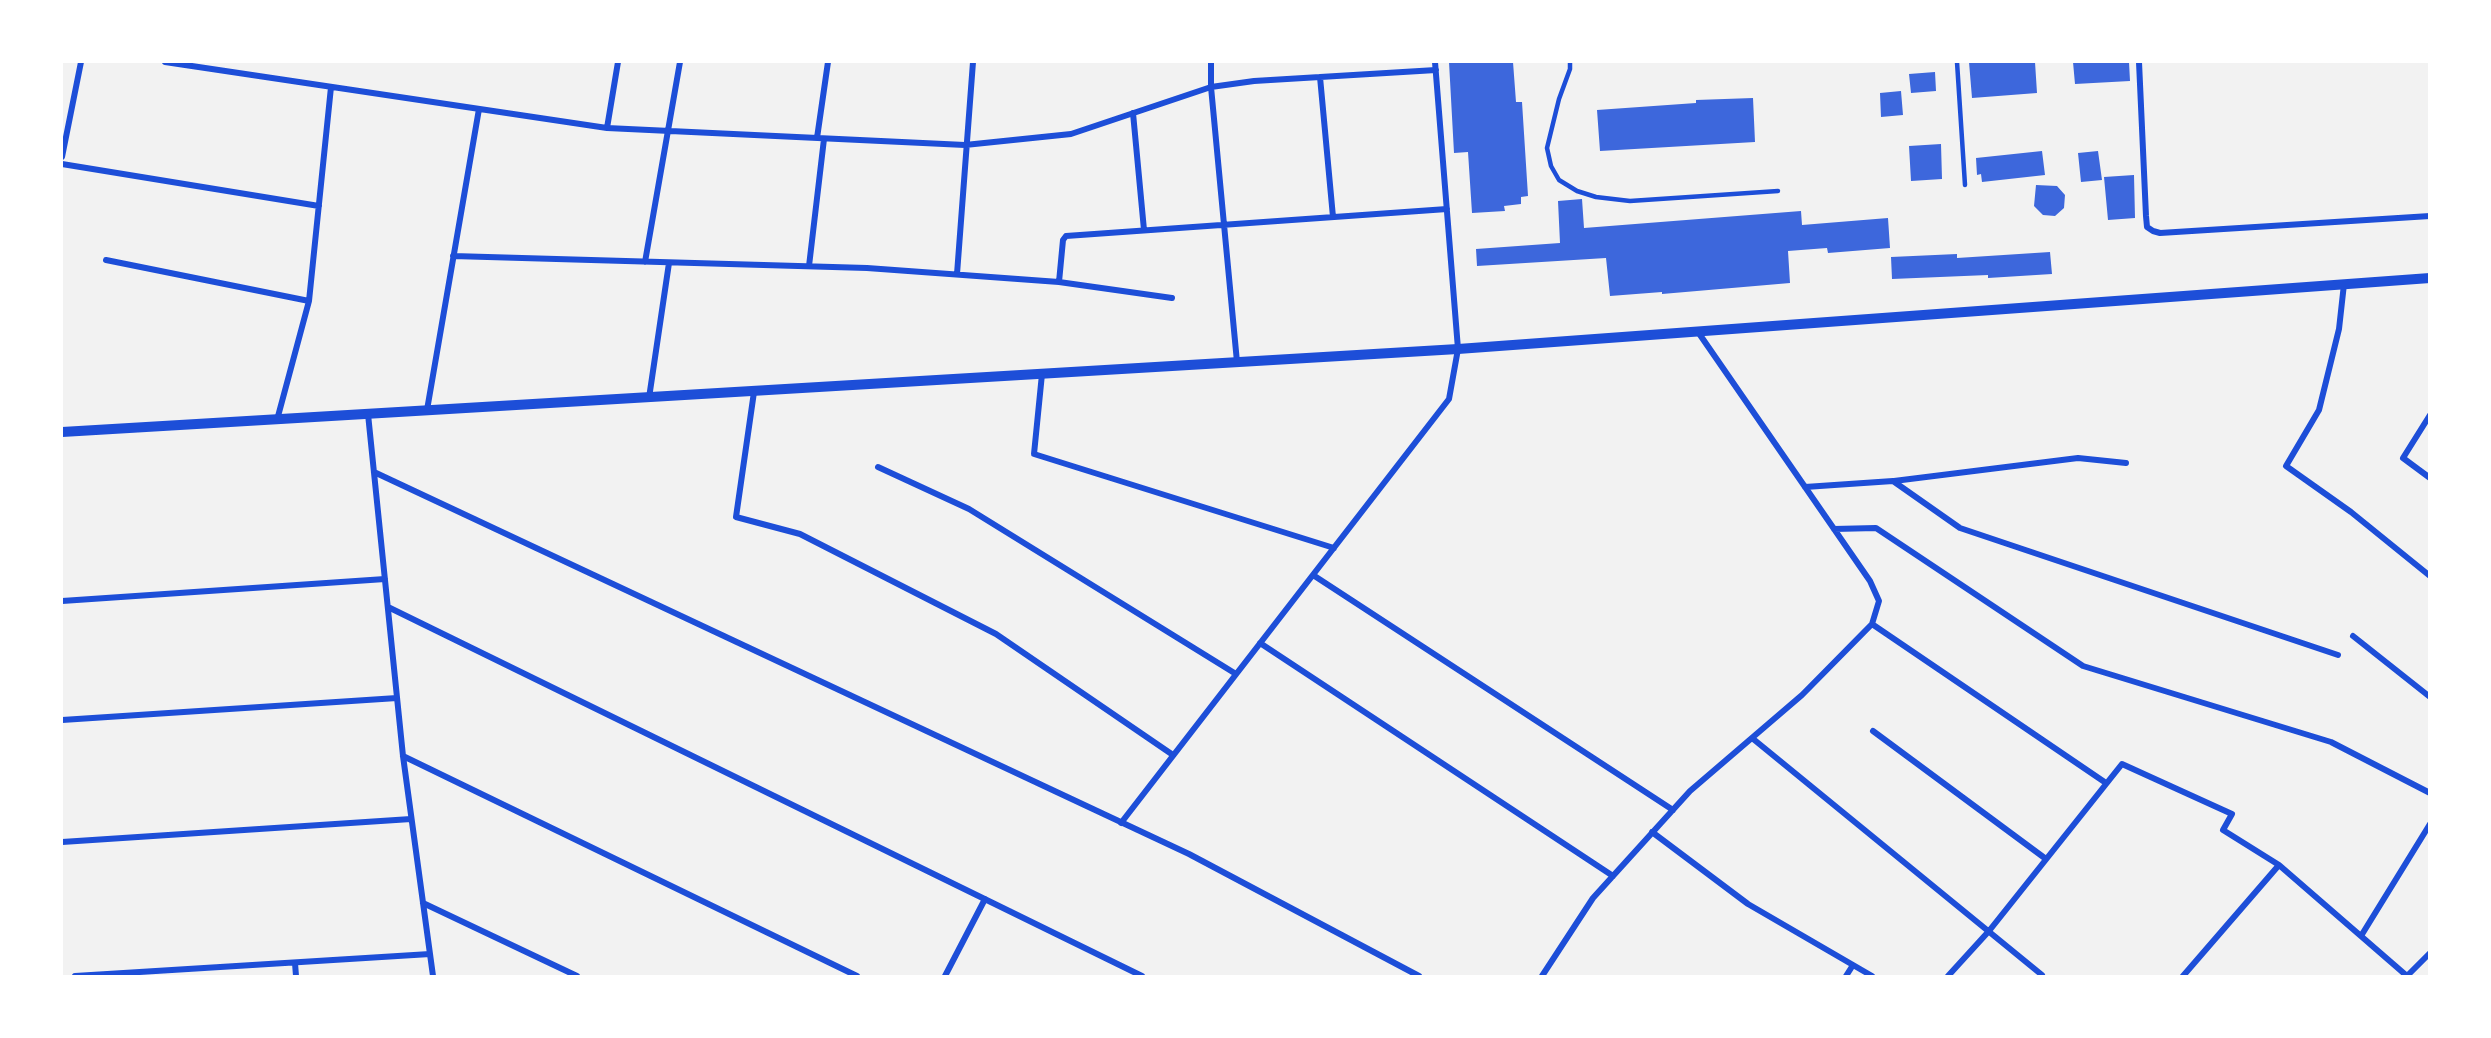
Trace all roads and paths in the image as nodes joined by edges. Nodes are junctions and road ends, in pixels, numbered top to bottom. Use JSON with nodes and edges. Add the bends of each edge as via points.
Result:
{"nodes":[{"id":1,"x":81,"y":62,"type":"edge"},
{"id":2,"x":165,"y":62,"type":"edge"},
{"id":3,"x":618,"y":62,"type":"edge"},
{"id":4,"x":680,"y":62,"type":"edge"},
{"id":5,"x":828,"y":62,"type":"edge"},
{"id":6,"x":973,"y":62,"type":"edge"},
{"id":7,"x":1211,"y":62,"type":"edge"},
{"id":8,"x":1436,"y":62,"type":"edge"},
{"id":9,"x":1570,"y":62,"type":"edge"},
{"id":10,"x":1957,"y":62,"type":"edge"},
{"id":11,"x":2139,"y":62,"type":"edge"},
{"id":12,"x":1436,"y":70,"type":"junction"},
{"id":13,"x":1320,"y":77,"type":"junction"},
{"id":14,"x":331,"y":87,"type":"junction"},
{"id":15,"x":1211,"y":87,"type":"junction"},
{"id":16,"x":479,"y":109,"type":"junction"},
{"id":17,"x":1133,"y":113,"type":"junction"},
{"id":18,"x":607,"y":128,"type":"junction"},
{"id":19,"x":668,"y":131,"type":"junction"},
{"id":20,"x":821,"y":139,"type":"junction"},
{"id":21,"x":965,"y":145,"type":"junction"},
{"id":22,"x":62,"y":157,"type":"edge"},
{"id":23,"x":62,"y":164,"type":"edge"},
{"id":24,"x":1965,"y":185,"type":"dead end"},
{"id":25,"x":1778,"y":191,"type":"dead end"},
{"id":26,"x":319,"y":206,"type":"junction"},
{"id":27,"x":1447,"y":209,"type":"junction"},
{"id":28,"x":2430,"y":216,"type":"edge"},
{"id":29,"x":1334,"y":217,"type":"junction"},
{"id":30,"x":1224,"y":226,"type":"junction"},
{"id":31,"x":1144,"y":230,"type":"junction"},
{"id":32,"x":453,"y":256,"type":"junction"},
{"id":33,"x":106,"y":260,"type":"dead end"},
{"id":34,"x":645,"y":262,"type":"junction"},
{"id":35,"x":669,"y":262,"type":"junction"},
{"id":36,"x":809,"y":266,"type":"junction"},
{"id":37,"x":957,"y":274,"type":"junction"},
{"id":38,"x":2430,"y":278,"type":"edge"},
{"id":39,"x":1059,"y":282,"type":"junction"},
{"id":40,"x":2344,"y":284,"type":"junction"},
{"id":41,"x":1172,"y":298,"type":"dead end"},
{"id":42,"x":309,"y":301,"type":"junction"},
{"id":43,"x":1698,"y":332,"type":"junction"},
{"id":44,"x":1458,"y":350,"type":"junction"},
{"id":45,"x":1237,"y":362,"type":"junction"},
{"id":46,"x":1042,"y":374,"type":"junction"},
{"id":47,"x":754,"y":392,"type":"junction"},
{"id":48,"x":649,"y":398,"type":"junction"},
{"id":49,"x":427,"y":411,"type":"junction"},
{"id":50,"x":368,"y":414,"type":"junction"},
{"id":51,"x":2430,"y":415,"type":"edge"},
{"id":52,"x":277,"y":420,"type":"junction"},
{"id":53,"x":62,"y":432,"type":"edge"},
{"id":54,"x":2126,"y":463,"type":"dead end"},
{"id":55,"x":878,"y":467,"type":"dead end"},
{"id":56,"x":374,"y":472,"type":"junction"},
{"id":57,"x":2430,"y":478,"type":"edge"},
{"id":58,"x":1893,"y":481,"type":"junction"},
{"id":59,"x":1805,"y":487,"type":"junction"},
{"id":60,"x":1834,"y":529,"type":"junction"},
{"id":61,"x":1334,"y":548,"type":"junction"},
{"id":62,"x":1313,"y":575,"type":"junction"},
{"id":63,"x":2430,"y":576,"type":"edge"},
{"id":64,"x":385,"y":579,"type":"junction"},
{"id":65,"x":62,"y":601,"type":"edge"},
{"id":66,"x":388,"y":607,"type":"junction"},
{"id":67,"x":1872,"y":624,"type":"junction"},
{"id":68,"x":2353,"y":636,"type":"dead end"},
{"id":69,"x":1260,"y":643,"type":"junction"},
{"id":70,"x":2338,"y":655,"type":"dead end"},
{"id":71,"x":1236,"y":674,"type":"junction"},
{"id":72,"x":2430,"y":697,"type":"edge"},
{"id":73,"x":397,"y":698,"type":"junction"},
{"id":74,"x":62,"y":720,"type":"edge"},
{"id":75,"x":1873,"y":731,"type":"dead end"},
{"id":76,"x":1752,"y":738,"type":"junction"},
{"id":77,"x":1173,"y":755,"type":"junction"},
{"id":78,"x":403,"y":756,"type":"junction"},
{"id":79,"x":2106,"y":783,"type":"junction"},
{"id":80,"x":2430,"y":793,"type":"edge"},
{"id":81,"x":1673,"y":810,"type":"junction"},
{"id":82,"x":411,"y":819,"type":"junction"},
{"id":83,"x":1121,"y":823,"type":"junction"},
{"id":84,"x":2430,"y":825,"type":"edge"},
{"id":85,"x":1652,"y":832,"type":"junction"},
{"id":86,"x":62,"y":842,"type":"edge"},
{"id":87,"x":2046,"y":859,"type":"junction"},
{"id":88,"x":2279,"y":865,"type":"junction"},
{"id":89,"x":1613,"y":876,"type":"junction"},
{"id":90,"x":985,"y":899,"type":"junction"},
{"id":91,"x":423,"y":903,"type":"junction"},
{"id":92,"x":1989,"y":931,"type":"junction"},
{"id":93,"x":2361,"y":936,"type":"junction"},
{"id":94,"x":2430,"y":953,"type":"edge"},
{"id":95,"x":430,"y":954,"type":"junction"},
{"id":96,"x":295,"y":963,"type":"junction"},
{"id":97,"x":1853,"y":965,"type":"junction"},
{"id":98,"x":171,"y":974,"type":"edge"},
{"id":99,"x":75,"y":976,"type":"edge"},
{"id":100,"x":296,"y":976,"type":"edge"},
{"id":101,"x":433,"y":976,"type":"edge"},
{"id":102,"x":577,"y":976,"type":"edge"},
{"id":103,"x":857,"y":976,"type":"edge"},
{"id":104,"x":945,"y":976,"type":"edge"},
{"id":105,"x":1142,"y":976,"type":"edge"},
{"id":106,"x":1419,"y":976,"type":"edge"},
{"id":107,"x":1542,"y":976,"type":"edge"},
{"id":108,"x":1846,"y":976,"type":"edge"},
{"id":109,"x":1872,"y":976,"type":"edge"},
{"id":110,"x":1948,"y":976,"type":"edge"},
{"id":111,"x":2041,"y":976,"type":"edge"},
{"id":112,"x":2183,"y":976,"type":"edge"}],
"edges":[{"from":1,"to":22,"type":"street"},
{"from":2,"to":14,"type":"street"},
{"from":3,"to":18,"type":"street"},
{"from":4,"to":19,"type":"street"},
{"from":5,"to":20,"type":"street"},
{"from":6,"to":21,"type":"street"},
{"from":7,"to":15,"type":"street"},
{"from":8,"to":12,"type":"street"},
{"from":9,"to":25,"type":"lane","via":[[1547,148],[1559,180],[1596,197],[1630,201]]},
{"from":10,"to":24,"type":"lane"},
{"from":11,"to":28,"type":"street","via":[[2146,216],[2147,227],[2152,231]]},
{"from":12,"to":13,"type":"street"},
{"from":12,"to":27,"type":"street"},
{"from":13,"to":15,"type":"street"},
{"from":13,"to":29,"type":"street"},
{"from":14,"to":16,"type":"street"},
{"from":14,"to":26,"type":"street"},
{"from":15,"to":17,"type":"street"},
{"from":15,"to":30,"type":"street"},
{"from":16,"to":18,"type":"street"},
{"from":16,"to":32,"type":"street"},
{"from":17,"to":21,"type":"street","via":[[1071,134]]},
{"from":17,"to":31,"type":"street"},
{"from":18,"to":19,"type":"street"},
{"from":19,"to":20,"type":"street"},
{"from":19,"to":34,"type":"street"},
{"from":20,"to":21,"type":"street"},
{"from":20,"to":36,"type":"street"},
{"from":21,"to":37,"type":"street"},
{"from":23,"to":26,"type":"street"},
{"from":26,"to":42,"type":"street"},
{"from":27,"to":29,"type":"street"},
{"from":27,"to":44,"type":"street"},
{"from":29,"to":30,"type":"street"},
{"from":30,"to":31,"type":"street"},
{"from":30,"to":45,"type":"street"},
{"from":31,"to":39,"type":"street","via":[[1066,236]]},
{"from":32,"to":34,"type":"street"},
{"from":32,"to":49,"type":"street"},
{"from":33,"to":42,"type":"street"},
{"from":34,"to":35,"type":"street"},
{"from":35,"to":36,"type":"street"},
{"from":35,"to":48,"type":"street"},
{"from":36,"to":37,"type":"street"},
{"from":37,"to":39,"type":"street"},
{"from":38,"to":40,"type":"street"},
{"from":39,"to":41,"type":"street"},
{"from":40,"to":43,"type":"street"},
{"from":40,"to":63,"type":"street","via":[[2339,329],[2319,410],[2286,466]]},
{"from":42,"to":52,"type":"street"},
{"from":43,"to":44,"type":"street"},
{"from":43,"to":59,"type":"street"},
{"from":44,"to":45,"type":"street"},
{"from":44,"to":61,"type":"street","via":[[1449,399]]},
{"from":45,"to":46,"type":"street"},
{"from":46,"to":47,"type":"street"},
{"from":46,"to":61,"type":"street","via":[[1034,454]]},
{"from":47,"to":48,"type":"street"},
{"from":47,"to":77,"type":"street","via":[[736,517],[800,534],[996,634]]},
{"from":48,"to":49,"type":"street"},
{"from":49,"to":50,"type":"street"},
{"from":50,"to":52,"type":"street"},
{"from":50,"to":56,"type":"street"},
{"from":51,"to":57,"type":"street","via":[[2403,458]]},
{"from":52,"to":53,"type":"street"},
{"from":54,"to":58,"type":"street","via":[[2078,458]]},
{"from":55,"to":71,"type":"street","via":[[969,509]]},
{"from":56,"to":64,"type":"street"},
{"from":56,"to":83,"type":"street"},
{"from":58,"to":59,"type":"street"},
{"from":58,"to":70,"type":"street","via":[[1960,528]]},
{"from":59,"to":60,"type":"street"},
{"from":60,"to":67,"type":"street","via":[[1879,601]]},
{"from":60,"to":80,"type":"street","via":[[1876,528],[2083,666],[2331,742]]},
{"from":61,"to":62,"type":"street"},
{"from":62,"to":69,"type":"street"},
{"from":62,"to":81,"type":"street"},
{"from":64,"to":65,"type":"street"},
{"from":64,"to":66,"type":"street"},
{"from":66,"to":73,"type":"street"},
{"from":66,"to":90,"type":"street"},
{"from":67,"to":76,"type":"street","via":[[1802,695]]},
{"from":67,"to":79,"type":"street"},
{"from":68,"to":72,"type":"street"},
{"from":69,"to":71,"type":"street"},
{"from":69,"to":89,"type":"street"},
{"from":71,"to":77,"type":"street"},
{"from":73,"to":74,"type":"street"},
{"from":73,"to":78,"type":"street"},
{"from":75,"to":87,"type":"street"},
{"from":76,"to":81,"type":"street"},
{"from":76,"to":92,"type":"street"},
{"from":77,"to":83,"type":"street"},
{"from":78,"to":82,"type":"street"},
{"from":78,"to":103,"type":"street"},
{"from":79,"to":87,"type":"street"},
{"from":79,"to":88,"type":"street","via":[[2122,764],[2232,814],[2223,830]]},
{"from":81,"to":85,"type":"street"},
{"from":82,"to":86,"type":"street"},
{"from":82,"to":91,"type":"street"},
{"from":83,"to":106,"type":"street","via":[[1189,854]]},
{"from":84,"to":93,"type":"street"},
{"from":85,"to":89,"type":"street"},
{"from":85,"to":97,"type":"street","via":[[1748,904]]},
{"from":87,"to":92,"type":"street"},
{"from":88,"to":93,"type":"street"},
{"from":88,"to":112,"type":"street"},
{"from":89,"to":107,"type":"street","via":[[1593,898]]},
{"from":90,"to":104,"type":"street"},
{"from":90,"to":105,"type":"street"},
{"from":91,"to":95,"type":"street"},
{"from":91,"to":102,"type":"street"},
{"from":92,"to":110,"type":"street"},
{"from":92,"to":111,"type":"street"},
{"from":93,"to":94,"type":"street","via":[[2407,976]]},
{"from":95,"to":96,"type":"street"},
{"from":95,"to":101,"type":"street"},
{"from":96,"to":98,"type":"street"},
{"from":96,"to":100,"type":"street"},
{"from":97,"to":108,"type":"street"},
{"from":97,"to":109,"type":"street"},
{"from":98,"to":99,"type":"street"}]}
